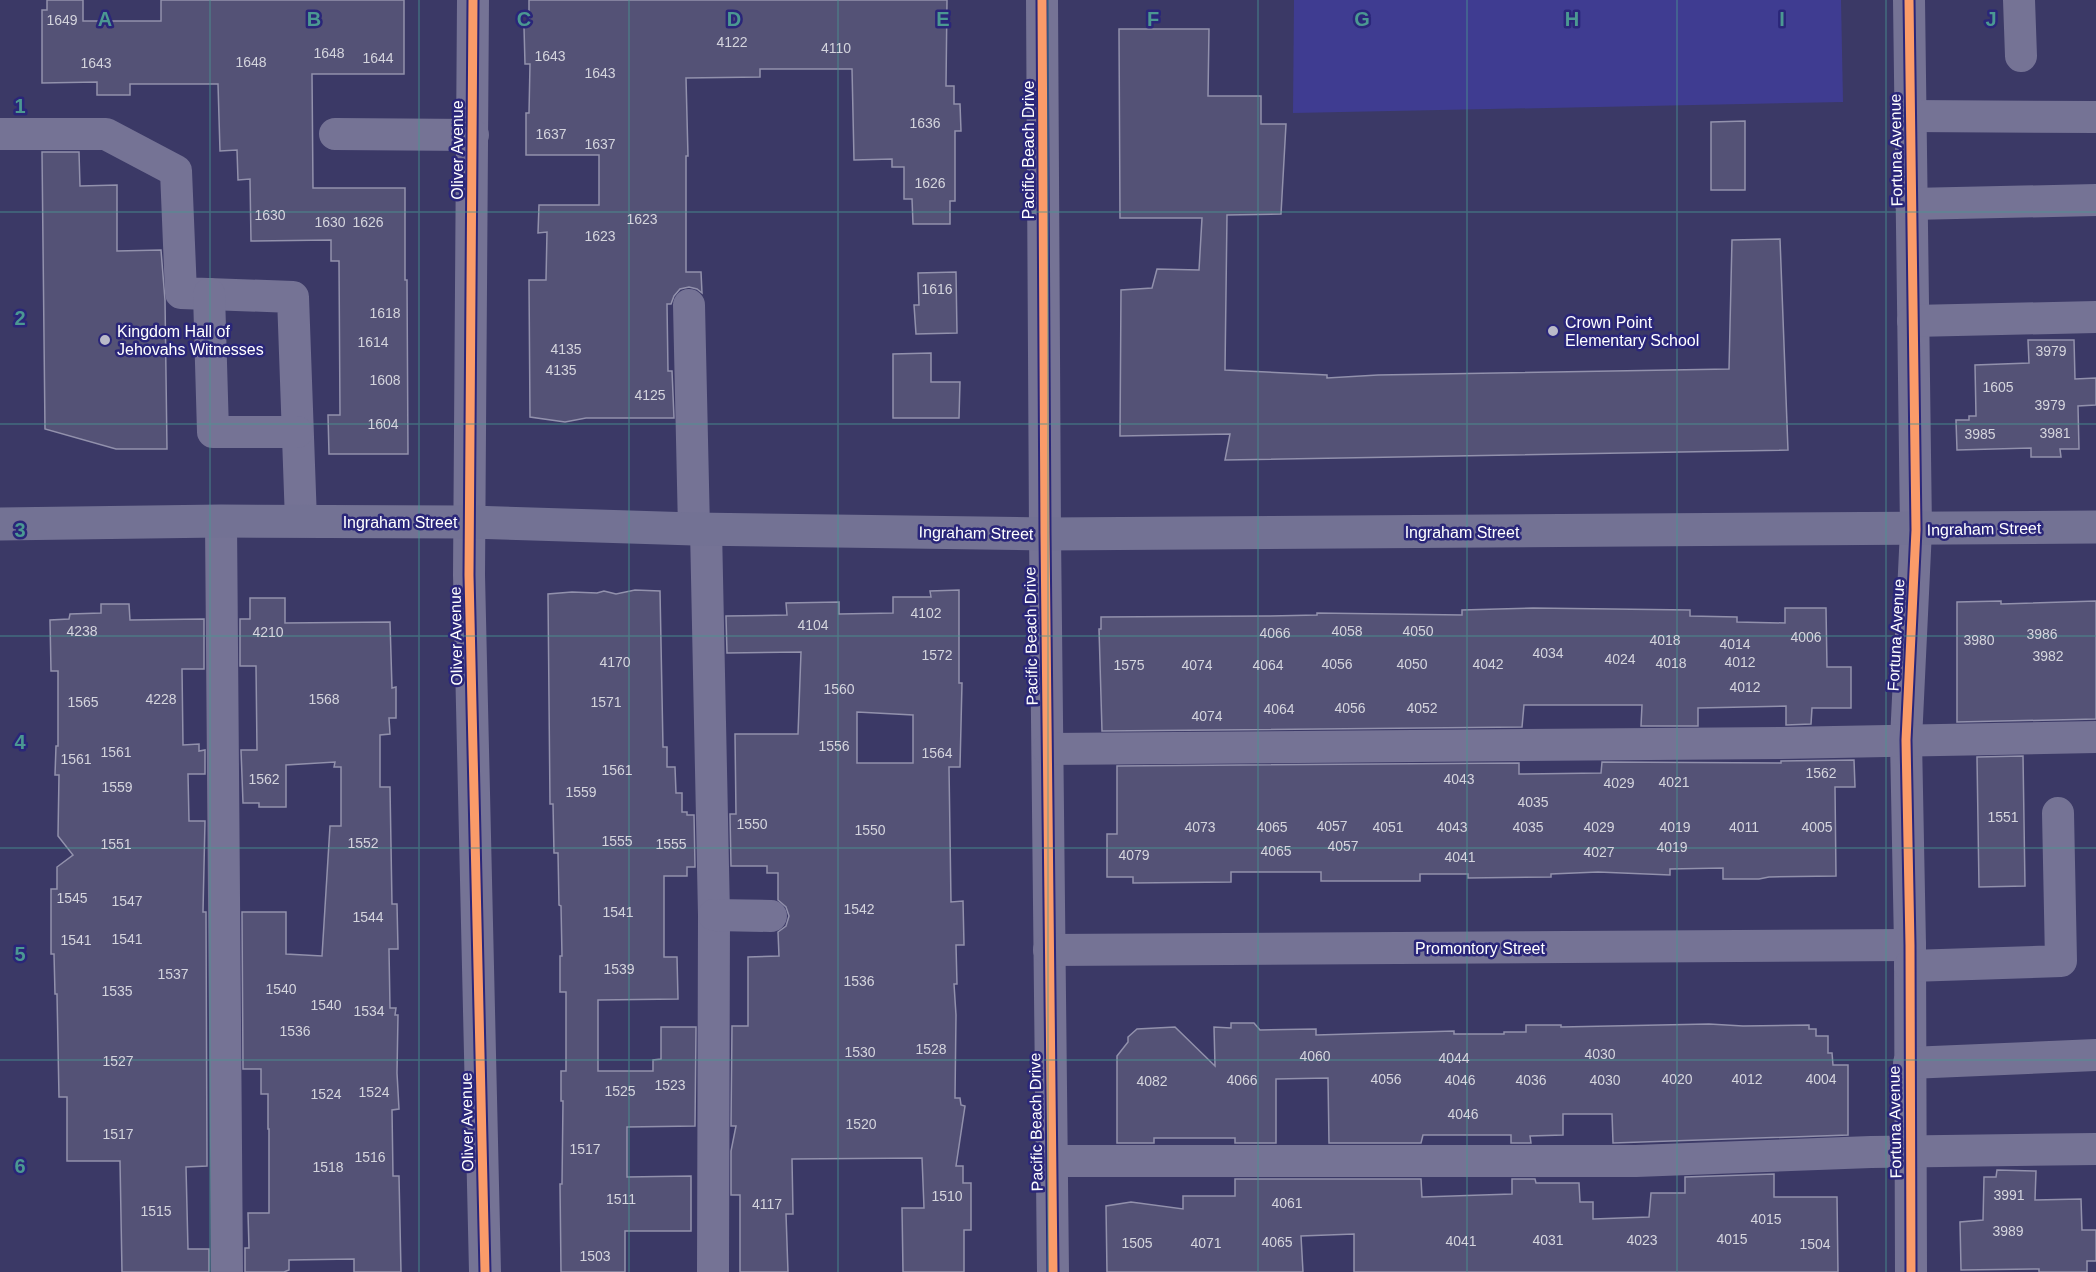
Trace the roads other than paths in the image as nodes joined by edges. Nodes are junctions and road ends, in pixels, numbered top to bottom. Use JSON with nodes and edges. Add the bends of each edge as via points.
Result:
{"nodes":[{"id":1,"x":473,"y":0,"type":"edge"},
{"id":2,"x":1042,"y":0,"type":"edge"},
{"id":3,"x":1909,"y":0,"type":"edge"},
{"id":4,"x":2019,"y":0,"type":"edge"},
{"id":5,"x":2021,"y":56,"type":"dead end"},
{"id":6,"x":1910,"y":116,"type":"junction"},
{"id":7,"x":2096,"y":117,"type":"edge"},
{"id":8,"x":0,"y":134,"type":"edge"},
{"id":9,"x":335,"y":134,"type":"dead end"},
{"id":10,"x":473,"y":135,"type":"junction"},
{"id":11,"x":2096,"y":200,"type":"edge"},
{"id":12,"x":1911,"y":204,"type":"junction"},
{"id":13,"x":209,"y":294,"type":"junction"},
{"id":14,"x":689,"y":305,"type":"dead end"},
{"id":15,"x":2096,"y":317,"type":"edge"},
{"id":16,"x":1913,"y":321,"type":"junction"},
{"id":17,"x":297,"y":432,"type":"junction"},
{"id":18,"x":220,"y":521,"type":"junction"},
{"id":19,"x":301,"y":521,"type":"junction"},
{"id":20,"x":470,"y":522,"type":"junction"},
{"id":21,"x":0,"y":524,"type":"edge"},
{"id":22,"x":2096,"y":527,"type":"edge"},
{"id":23,"x":700,"y":529,"type":"junction"},
{"id":24,"x":1916,"y":530,"type":"junction"},
{"id":25,"x":1045,"y":534,"type":"junction"},
{"id":26,"x":2096,"y":737,"type":"edge"},
{"id":27,"x":1906,"y":740,"type":"junction"},
{"id":28,"x":1048,"y":748,"type":"junction"},
{"id":29,"x":2058,"y":813,"type":"dead end"},
{"id":30,"x":714,"y":915,"type":"junction"},
{"id":31,"x":771,"y":916,"type":"dead end"},
{"id":32,"x":1049,"y":950,"type":"junction"},
{"id":33,"x":1910,"y":956,"type":"junction"},
{"id":34,"x":2096,"y":1055,"type":"edge"},
{"id":35,"x":1909,"y":1063,"type":"junction"},
{"id":36,"x":2096,"y":1149,"type":"edge"},
{"id":37,"x":1911,"y":1152,"type":"junction"},
{"id":38,"x":1051,"y":1161,"type":"junction"},
{"id":39,"x":227,"y":1272,"type":"edge"},
{"id":40,"x":485,"y":1272,"type":"edge"},
{"id":41,"x":713,"y":1272,"type":"edge"},
{"id":42,"x":1053,"y":1272,"type":"edge"},
{"id":43,"x":1911,"y":1272,"type":"edge"}],
"edges":[{"from":1,"to":10,"type":"street","name":"Oliver Avenue"},
{"from":2,"to":25,"type":"street","name":"Pacific Beach Drive"},
{"from":3,"to":6,"type":"street","name":"Fortuna Avenue"},
{"from":4,"to":5,"type":"street"},
{"from":6,"to":7,"type":"street"},
{"from":6,"to":12,"type":"street","name":"Fortuna Avenue"},
{"from":8,"to":13,"type":"street","via":[[106,134],[176,171],[181,293]]},
{"from":9,"to":10,"type":"street"},
{"from":10,"to":20,"type":"street","name":"Oliver Avenue"},
{"from":11,"to":12,"type":"street"},
{"from":12,"to":16,"type":"street","name":"Fortuna Avenue"},
{"from":13,"to":17,"type":"street","via":[[292,297]]},
{"from":13,"to":17,"type":"street","via":[[213,432]]},
{"from":14,"to":23,"type":"street"},
{"from":15,"to":16,"type":"street"},
{"from":16,"to":24,"type":"street","name":"Fortuna Avenue"},
{"from":17,"to":19,"type":"street"},
{"from":18,"to":19,"type":"main road","name":"Ingraham Street"},
{"from":18,"to":21,"type":"main road","name":"Ingraham Street"},
{"from":18,"to":39,"type":"street"},
{"from":19,"to":20,"type":"main road","name":"Ingraham Street"},
{"from":20,"to":23,"type":"main road","name":"Ingraham Street"},
{"from":20,"to":40,"type":"street","name":"Oliver Avenue"},
{"from":22,"to":24,"type":"main road","name":"Ingraham Street"},
{"from":23,"to":25,"type":"main road","name":"Ingraham Street"},
{"from":23,"to":30,"type":"street"},
{"from":24,"to":25,"type":"main road","name":"Ingraham Street"},
{"from":24,"to":27,"type":"street","name":"Fortuna Avenue"},
{"from":25,"to":28,"type":"street","name":"Pacific Beach Drive"},
{"from":26,"to":27,"type":"street"},
{"from":27,"to":28,"type":"street"},
{"from":27,"to":33,"type":"street","name":"Fortuna Avenue"},
{"from":28,"to":32,"type":"street","name":"Pacific Beach Drive"},
{"from":29,"to":33,"type":"street","name":"Promontory Street","via":[[2061,961]]},
{"from":30,"to":31,"type":"street"},
{"from":30,"to":41,"type":"street"},
{"from":32,"to":33,"type":"street","name":"Promontory Street"},
{"from":32,"to":38,"type":"street","name":"Pacific Beach Drive"},
{"from":33,"to":35,"type":"street","name":"Fortuna Avenue"},
{"from":34,"to":35,"type":"street"},
{"from":35,"to":37,"type":"street","name":"Fortuna Avenue"},
{"from":36,"to":37,"type":"street"},
{"from":37,"to":38,"type":"street","via":[[1636,1161]]},
{"from":37,"to":43,"type":"street","name":"Fortuna Avenue"},
{"from":38,"to":42,"type":"street","name":"Pacific Beach Drive"}]}
